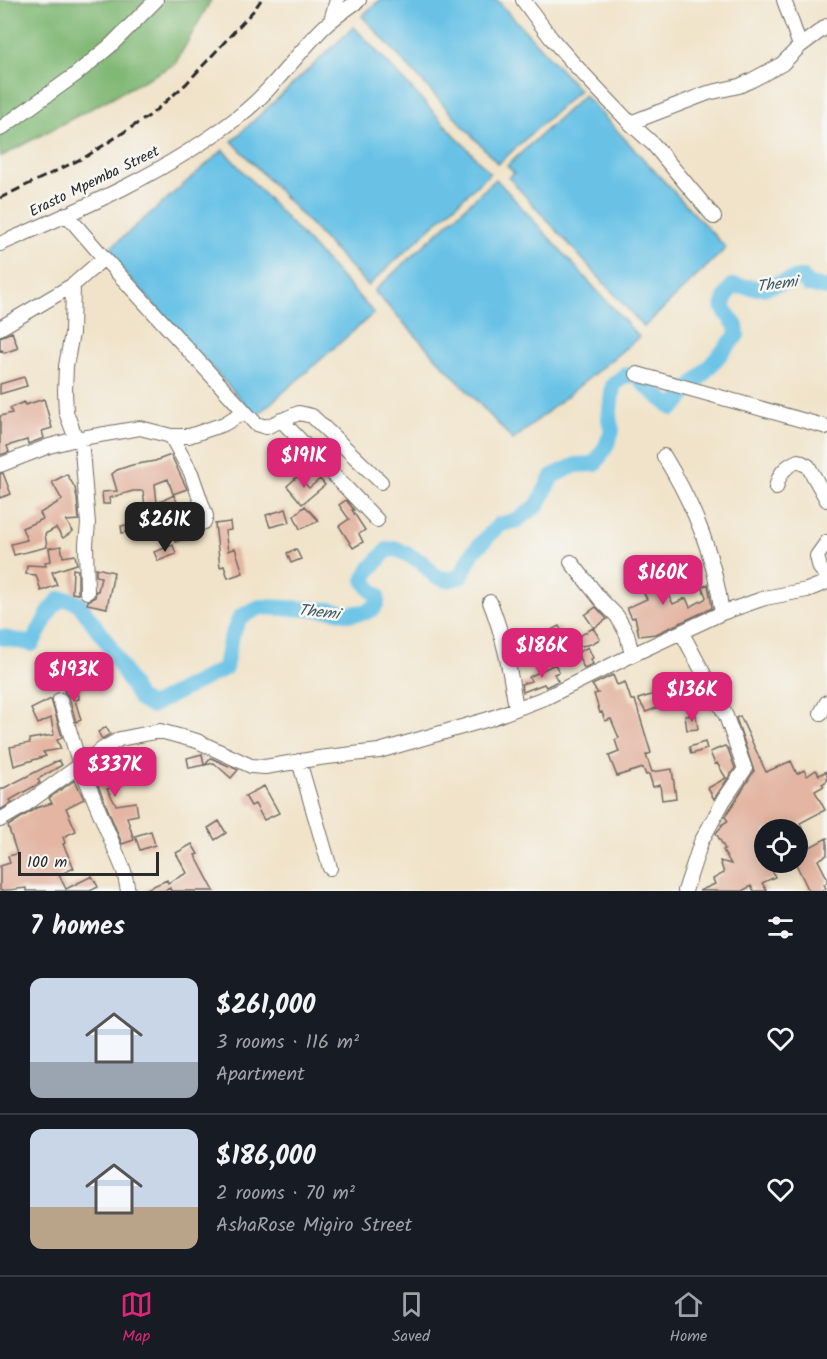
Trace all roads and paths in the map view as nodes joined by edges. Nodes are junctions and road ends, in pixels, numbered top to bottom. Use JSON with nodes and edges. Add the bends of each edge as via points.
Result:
{"nodes":[{"id":1,"x":156,"y":0,"type":"edge"},
{"id":2,"x":337,"y":0,"type":"edge"},
{"id":3,"x":359,"y":0,"type":"edge"},
{"id":4,"x":523,"y":0,"type":"edge"},
{"id":5,"x":784,"y":0,"type":"edge"},
{"id":6,"x":331,"y":20,"type":"junction"},
{"id":7,"x":827,"y":26,"type":"edge"},
{"id":8,"x":800,"y":46,"type":"junction"},
{"id":9,"x":630,"y":123,"type":"junction"},
{"id":10,"x":0,"y":129,"type":"edge"},
{"id":11,"x":66,"y":214,"type":"junction"},
{"id":12,"x":714,"y":218,"type":"dead end"},
{"id":13,"x":0,"y":244,"type":"edge"},
{"id":14,"x":104,"y":258,"type":"junction"},
{"id":15,"x":73,"y":285,"type":"junction"},
{"id":16,"x":0,"y":328,"type":"edge"},
{"id":17,"x":637,"y":374,"type":"dead end"},
{"id":18,"x":244,"y":412,"type":"junction"},
{"id":19,"x":281,"y":420,"type":"junction"},
{"id":20,"x":827,"y":427,"type":"edge"},
{"id":21,"x":171,"y":436,"type":"junction"},
{"id":22,"x":78,"y":439,"type":"junction"},
{"id":23,"x":664,"y":456,"type":"dead end"},
{"id":24,"x":0,"y":465,"type":"edge"},
{"id":25,"x":381,"y":482,"type":"dead end"},
{"id":26,"x":776,"y":488,"type":"dead end"},
{"id":27,"x":827,"y":500,"type":"edge"},
{"id":28,"x":377,"y":520,"type":"dead end"},
{"id":29,"x":190,"y":528,"type":"dead end"},
{"id":30,"x":827,"y":542,"type":"edge"},
{"id":31,"x":571,"y":562,"type":"dead end"},
{"id":32,"x":827,"y":576,"type":"edge"},
{"id":33,"x":827,"y":582,"type":"edge"},
{"id":34,"x":87,"y":592,"type":"dead end"},
{"id":35,"x":490,"y":602,"type":"dead end"},
{"id":36,"x":722,"y":614,"type":"junction"},
{"id":37,"x":682,"y":633,"type":"junction"},
{"id":38,"x":632,"y":655,"type":"junction"},
{"id":39,"x":60,"y":700,"type":"dead end"},
{"id":40,"x":516,"y":708,"type":"junction"},
{"id":41,"x":299,"y":761,"type":"junction"},
{"id":42,"x":80,"y":765,"type":"junction"},
{"id":43,"x":0,"y":820,"type":"edge"},
{"id":44,"x":330,"y":868,"type":"dead end"},
{"id":45,"x":128,"y":891,"type":"edge"},
{"id":46,"x":685,"y":891,"type":"edge"}],
"edges":[{"from":1,"to":10,"type":"street","via":[[110,46]]},
{"from":2,"to":6,"type":"street"},
{"from":3,"to":6,"type":"street","name":"Erasto Mpemba Street"},
{"from":4,"to":9,"type":"street","via":[[551,38]]},
{"from":5,"to":8,"type":"street"},
{"from":6,"to":11,"type":"street","name":"Erasto Mpemba Street","via":[[267,92],[238,117],[135,182]]},
{"from":7,"to":8,"type":"street"},
{"from":8,"to":9,"type":"street","via":[[782,64],[746,83]]},
{"from":9,"to":12,"type":"street","via":[[653,144]]},
{"from":11,"to":13,"type":"street","name":"Erasto Mpemba Street"},
{"from":11,"to":14,"type":"street"},
{"from":14,"to":15,"type":"street"},
{"from":14,"to":18,"type":"street"},
{"from":15,"to":16,"type":"street"},
{"from":15,"to":22,"type":"street","via":[[65,391],[66,412]]},
{"from":17,"to":20,"type":"street"},
{"from":18,"to":19,"type":"street","via":[[261,426]]},
{"from":18,"to":21,"type":"street","via":[[208,430]]},
{"from":19,"to":25,"type":"street","via":[[298,413],[312,416]]},
{"from":19,"to":28,"type":"street"},
{"from":21,"to":22,"type":"street","via":[[140,428]]},
{"from":21,"to":29,"type":"street","via":[[191,473],[206,516],[204,522]]},
{"from":22,"to":24,"type":"street"},
{"from":22,"to":34,"type":"street","via":[[88,524]]},
{"from":23,"to":36,"type":"street","via":[[707,542]]},
{"from":26,"to":27,"type":"street","via":[[783,470],[798,461],[808,466]]},
{"from":30,"to":32,"type":"street","via":[[817,556]]},
{"from":31,"to":38,"type":"street","via":[[617,616]]},
{"from":33,"to":36,"type":"street"},
{"from":35,"to":40,"type":"street","via":[[508,657]]},
{"from":36,"to":37,"type":"street"},
{"from":37,"to":38,"type":"street"},
{"from":37,"to":46,"type":"street","via":[[726,716],[745,770],[701,842]]},
{"from":38,"to":40,"type":"street","via":[[565,689]]},
{"from":39,"to":42,"type":"street"},
{"from":40,"to":41,"type":"street","via":[[379,751]]},
{"from":41,"to":42,"type":"street","via":[[251,766],[197,741],[160,731],[120,739]]},
{"from":41,"to":44,"type":"street"},
{"from":42,"to":43,"type":"street"},
{"from":42,"to":45,"type":"street"}]}
